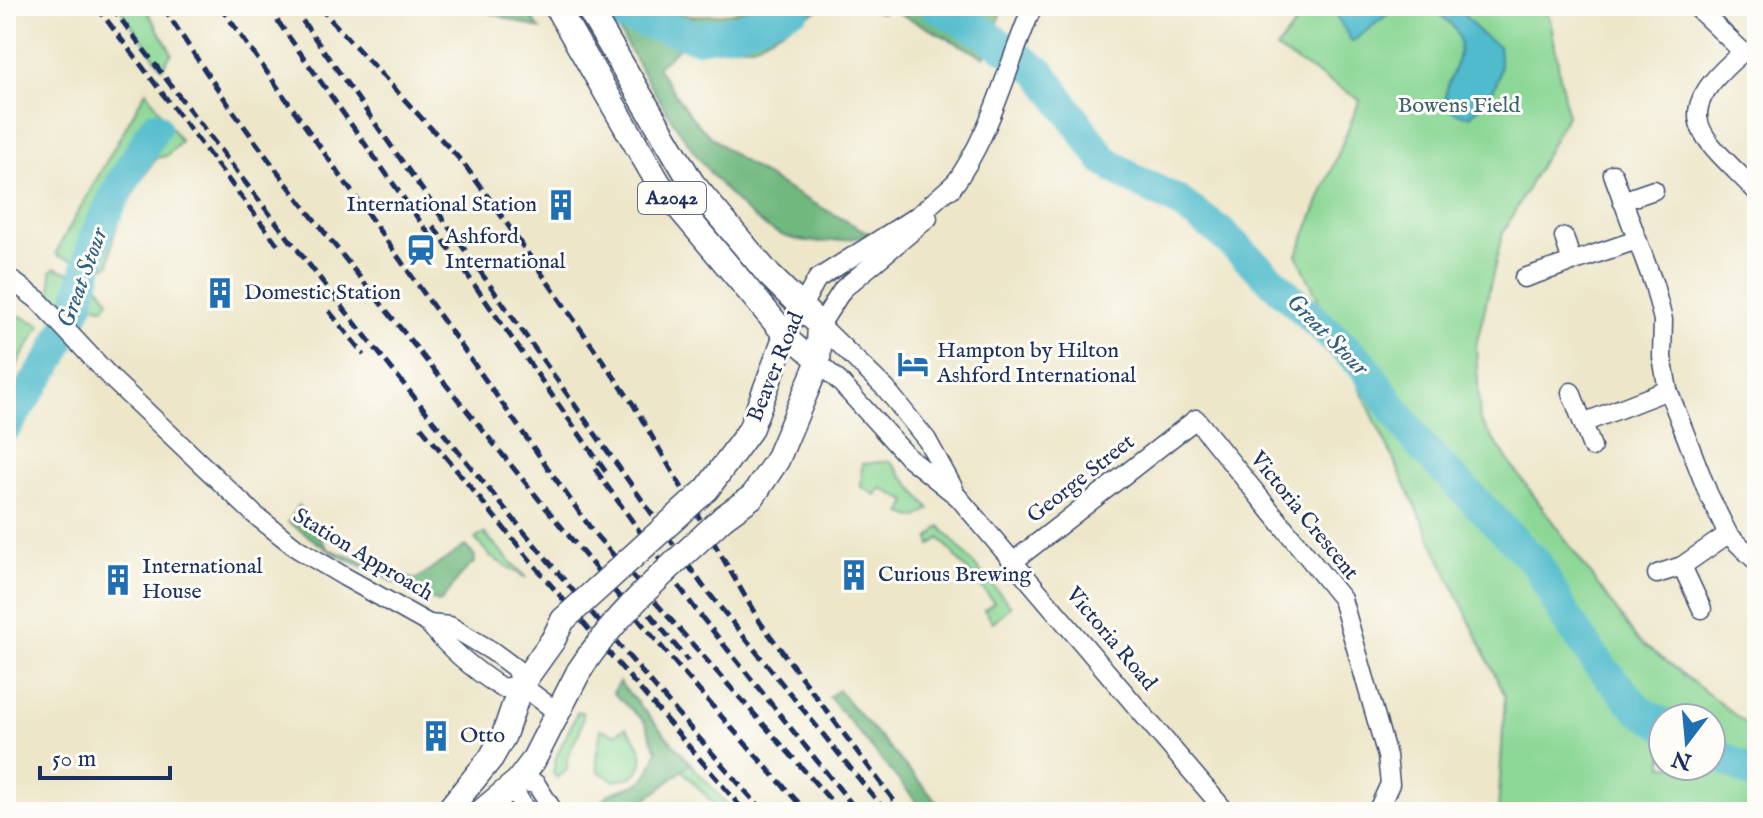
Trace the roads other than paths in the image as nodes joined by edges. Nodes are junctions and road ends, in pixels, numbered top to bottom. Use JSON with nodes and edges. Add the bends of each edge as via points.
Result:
{"nodes":[{"id":1,"x":556,"y":6,"type":"edge"},
{"id":2,"x":587,"y":6,"type":"edge"},
{"id":3,"x":1033,"y":6,"type":"edge"},
{"id":4,"x":1695,"y":6,"type":"edge"},
{"id":5,"x":1613,"y":174,"type":"dead end"},
{"id":6,"x":957,"y":181,"type":"junction"},
{"id":7,"x":1654,"y":190,"type":"dead end"},
{"id":8,"x":1757,"y":192,"type":"edge"},
{"id":9,"x":1622,"y":201,"type":"junction"},
{"id":10,"x":1564,"y":237,"type":"dead end"},
{"id":11,"x":1637,"y":240,"type":"junction"},
{"id":12,"x":1572,"y":262,"type":"junction"},
{"id":13,"x":1524,"y":278,"type":"dead end"},
{"id":14,"x":10,"y":279,"type":"dead end"},
{"id":15,"x":800,"y":306,"type":"junction"},
{"id":16,"x":820,"y":325,"type":"junction"},
{"id":17,"x":786,"y":335,"type":"junction"},
{"id":18,"x":818,"y":363,"type":"junction"},
{"id":19,"x":1668,"y":390,"type":"junction"},
{"id":20,"x":1571,"y":392,"type":"dead end"},
{"id":21,"x":1583,"y":423,"type":"junction"},
{"id":22,"x":1178,"y":434,"type":"joint"},
{"id":23,"x":1592,"y":447,"type":"dead end"},
{"id":24,"x":958,"y":497,"type":"junction"},
{"id":25,"x":1728,"y":534,"type":"junction"},
{"id":26,"x":1014,"y":561,"type":"junction"},
{"id":27,"x":1757,"y":562,"type":"edge"},
{"id":28,"x":1682,"y":566,"type":"junction"},
{"id":29,"x":1657,"y":574,"type":"dead end"},
{"id":30,"x":1702,"y":609,"type":"dead end"},
{"id":31,"x":521,"y":685,"type":"junction"},
{"id":32,"x":557,"y":712,"type":"junction"},
{"id":33,"x":491,"y":758,"type":"junction"},
{"id":34,"x":518,"y":781,"type":"junction"},
{"id":35,"x":447,"y":812,"type":"edge"},
{"id":36,"x":481,"y":812,"type":"edge"},
{"id":37,"x":527,"y":812,"type":"edge"},
{"id":38,"x":554,"y":812,"type":"edge"},
{"id":39,"x":1226,"y":812,"type":"edge"},
{"id":40,"x":1377,"y":812,"type":"edge"}],
"edges":[{"from":1,"to":17,"type":"main road","number":"A2042","via":[[659,184]]},
{"from":2,"to":15,"type":"main road","number":"A2042","via":[[692,183]]},
{"from":3,"to":6,"type":"street","name":"Beaver Road","via":[[984,134]]},
{"from":4,"to":8,"type":"street","via":[[1743,52],[1704,93],[1695,112],[1698,128]]},
{"from":5,"to":9,"type":"street"},
{"from":6,"to":15,"type":"street","name":"Beaver Road","via":[[920,214],[817,279]]},
{"from":6,"to":16,"type":"street","name":"Beaver Road","via":[[931,216],[843,289]]},
{"from":7,"to":9,"type":"street"},
{"from":9,"to":11,"type":"street"},
{"from":10,"to":12,"type":"street"},
{"from":11,"to":12,"type":"street"},
{"from":11,"to":19,"type":"street","via":[[1663,320]]},
{"from":12,"to":13,"type":"street"},
{"from":14,"to":31,"type":"street","name":"Station Approach","via":[[255,515],[298,549],[429,624],[449,648],[502,688]]},
{"from":15,"to":16,"type":"main road"},
{"from":15,"to":17,"type":"street","name":"Beaver Road"},
{"from":16,"to":18,"type":"main road","name":"Beaver Road"},
{"from":16,"to":24,"type":"street","name":"Victoria Road","via":[[886,389],[927,440]]},
{"from":17,"to":18,"type":"street","name":"Victoria Road"},
{"from":17,"to":31,"type":"main road","name":"Beaver Road","bridge":true,"via":[[750,430],[707,489],[563,620]]},
{"from":18,"to":24,"type":"street","name":"Victoria Road","via":[[908,457]]},
{"from":18,"to":32,"type":"main road","name":"Beaver Road","bridge":true,"via":[[777,460],[753,496],[630,604],[601,637]]},
{"from":19,"to":21,"type":"street"},
{"from":19,"to":25,"type":"street"},
{"from":20,"to":21,"type":"street"},
{"from":21,"to":23,"type":"street"},
{"from":22,"to":26,"type":"street","name":"George Street"},
{"from":22,"to":40,"type":"street","name":"Victoria Crescent","via":[[1196,419],[1342,599],[1387,756],[1390,784]]},
{"from":24,"to":26,"type":"street","name":"Victoria Road"},
{"from":25,"to":27,"type":"street"},
{"from":25,"to":28,"type":"street"},
{"from":26,"to":39,"type":"street","name":"Victoria Road"},
{"from":28,"to":29,"type":"street"},
{"from":28,"to":30,"type":"street"},
{"from":31,"to":32,"type":"street"},
{"from":31,"to":33,"type":"main road","name":"Beaver Road"},
{"from":32,"to":34,"type":"main road","name":"Beaver Road"},
{"from":33,"to":34,"type":"street"},
{"from":33,"to":35,"type":"main road","name":"Beaver Road"},
{"from":34,"to":36,"type":"main road","name":"Beaver Road"},
{"from":34,"to":37,"type":"street","via":[[516,794]]},
{"from":34,"to":38,"type":"street","via":[[536,784]]}]}
